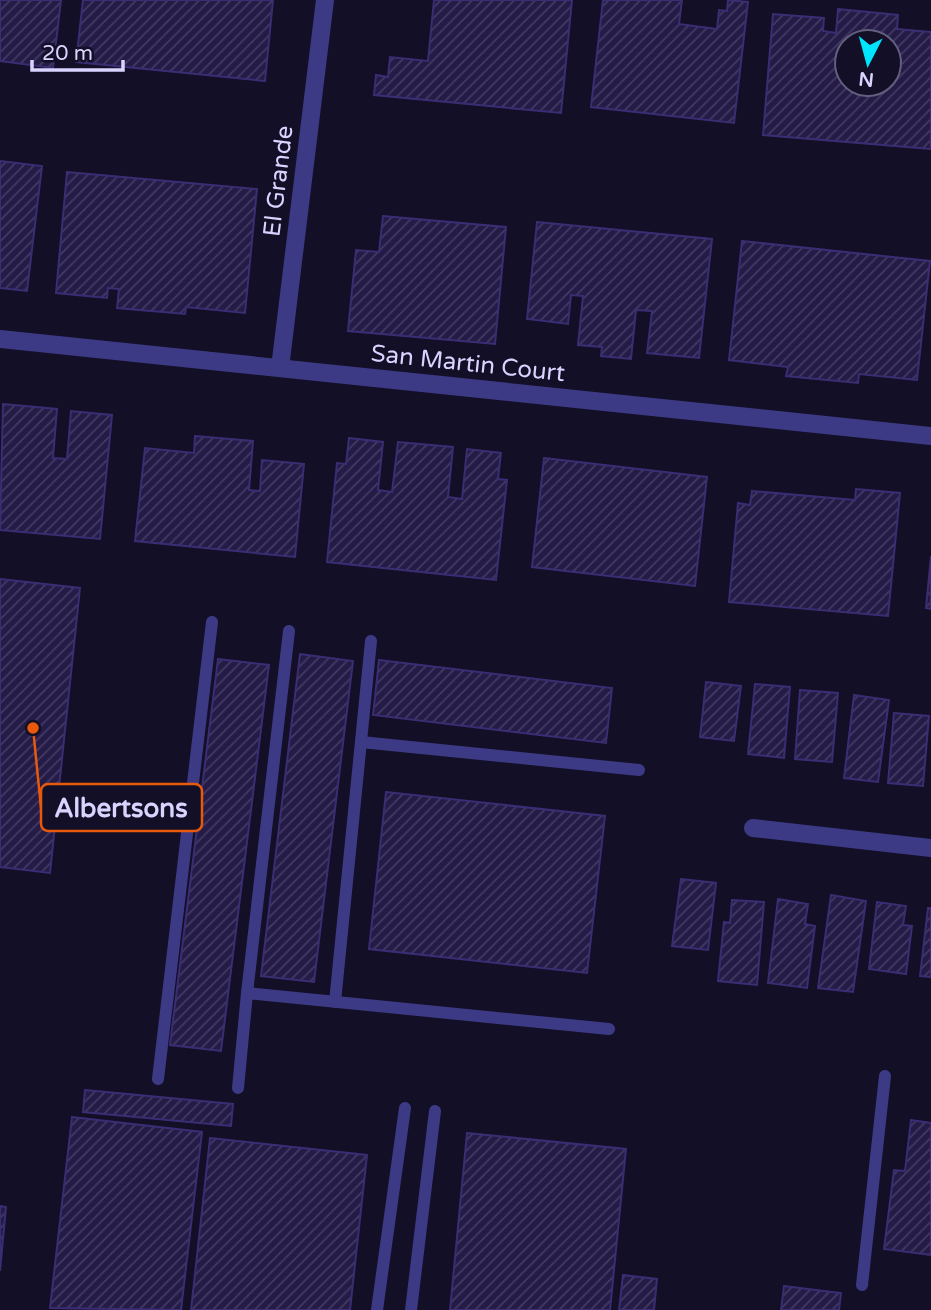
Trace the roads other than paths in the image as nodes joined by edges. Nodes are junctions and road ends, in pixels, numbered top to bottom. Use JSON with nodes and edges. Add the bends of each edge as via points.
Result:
{"nodes":[{"id":1,"x":325,"y":0,"type":"edge"},
{"id":2,"x":0,"y":339,"type":"edge"},
{"id":3,"x":280,"y":369,"type":"junction"},
{"id":4,"x":931,"y":436,"type":"edge"},
{"id":5,"x":212,"y":622,"type":"dead end"},
{"id":6,"x":289,"y":631,"type":"dead end"},
{"id":7,"x":371,"y":641,"type":"dead end"},
{"id":8,"x":361,"y":741,"type":"junction"},
{"id":9,"x":639,"y":770,"type":"dead end"},
{"id":10,"x":753,"y":828,"type":"dead end"},
{"id":11,"x":931,"y":848,"type":"edge"},
{"id":12,"x":247,"y":993,"type":"junction"},
{"id":13,"x":335,"y":1002,"type":"junction"},
{"id":14,"x":608,"y":1029,"type":"dead end"},
{"id":15,"x":885,"y":1076,"type":"dead end"},
{"id":16,"x":158,"y":1079,"type":"dead end"},
{"id":17,"x":238,"y":1088,"type":"dead end"},
{"id":18,"x":405,"y":1108,"type":"dead end"},
{"id":19,"x":435,"y":1111,"type":"dead end"},
{"id":20,"x":862,"y":1285,"type":"dead end"},
{"id":21,"x":377,"y":1310,"type":"edge"},
{"id":22,"x":411,"y":1310,"type":"edge"}],
"edges":[{"from":1,"to":3,"type":"street","name":"El Grande"},
{"from":2,"to":3,"type":"street","name":"San Martin Court"},
{"from":3,"to":4,"type":"street","name":"San Martin Court"},
{"from":5,"to":16,"type":"lane"},
{"from":6,"to":12,"type":"lane"},
{"from":7,"to":8,"type":"lane"},
{"from":8,"to":9,"type":"lane"},
{"from":8,"to":13,"type":"lane"},
{"from":10,"to":11,"type":"street"},
{"from":12,"to":13,"type":"lane"},
{"from":12,"to":17,"type":"lane"},
{"from":13,"to":14,"type":"lane"},
{"from":15,"to":20,"type":"lane"},
{"from":18,"to":21,"type":"lane"},
{"from":19,"to":22,"type":"lane"}]}
